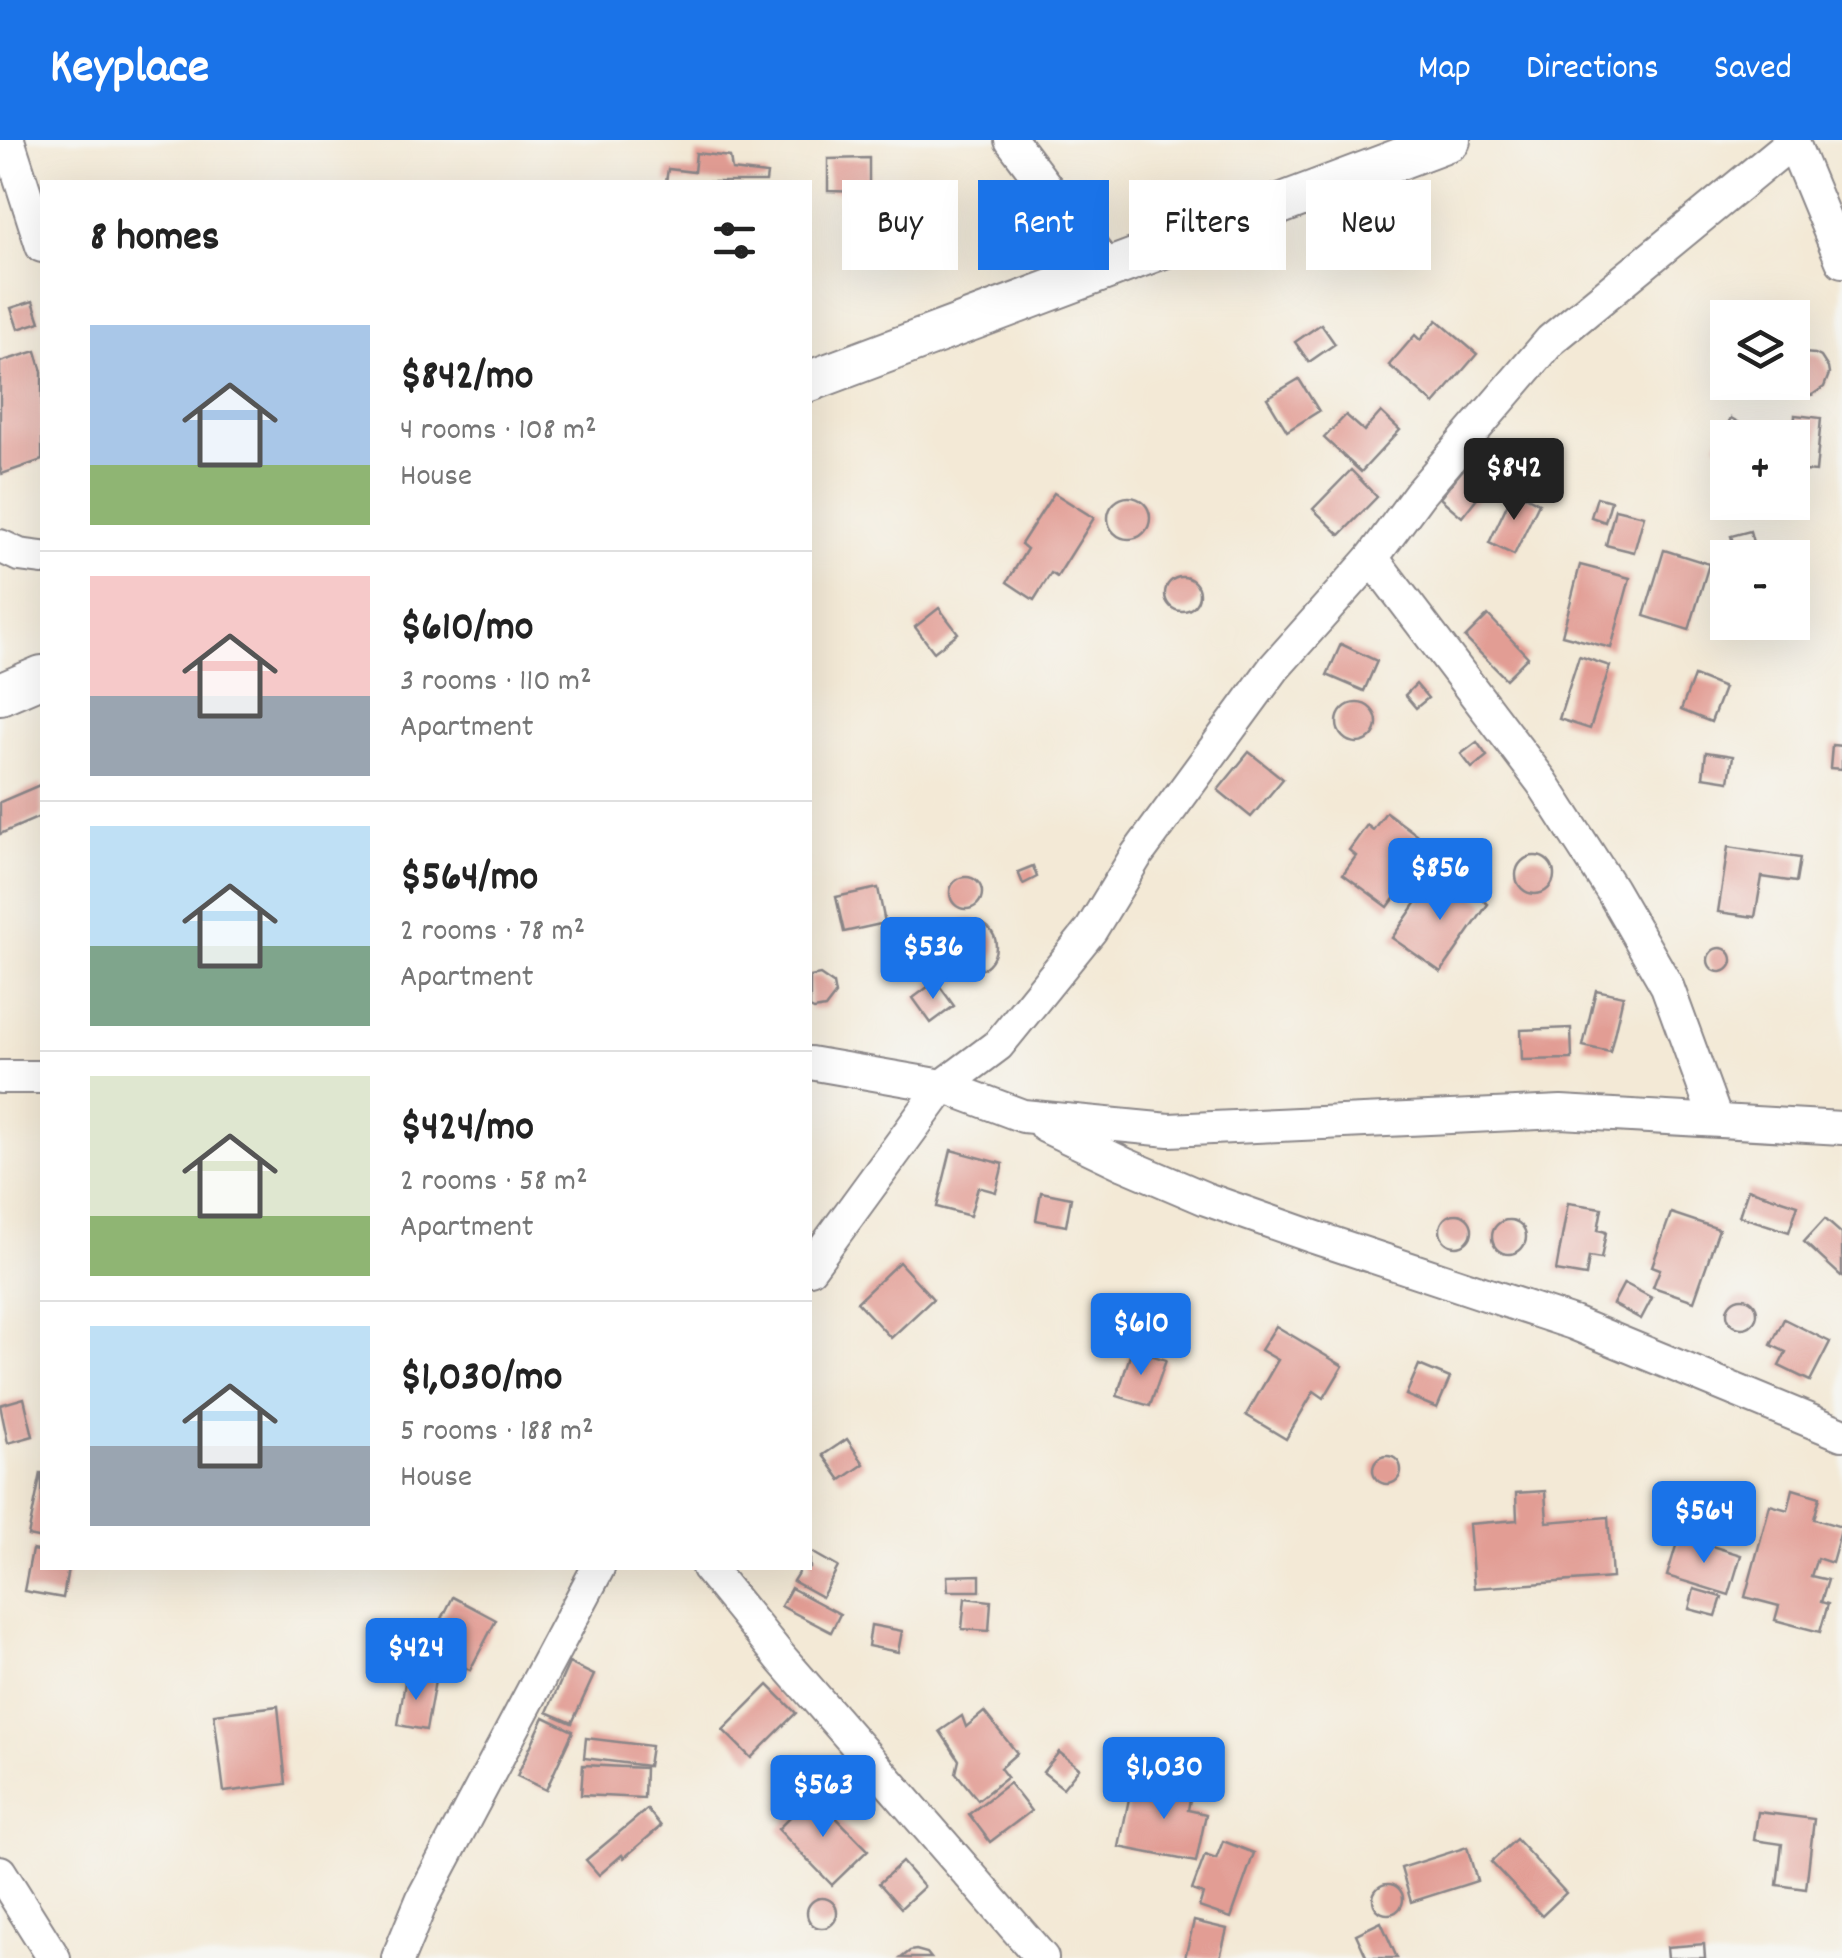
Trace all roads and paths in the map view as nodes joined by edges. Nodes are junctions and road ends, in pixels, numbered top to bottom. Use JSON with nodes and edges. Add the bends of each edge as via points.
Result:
{"nodes":[{"id":1,"x":8,"y":140,"type":"edge"},
{"id":2,"x":1011,"y":140,"type":"edge"},
{"id":3,"x":1450,"y":140,"type":"edge"},
{"id":4,"x":1792,"y":141,"type":"edge"},
{"id":5,"x":1041,"y":180,"type":"edge"},
{"id":6,"x":40,"y":240,"type":"edge"},
{"id":7,"x":1842,"y":261,"type":"edge"},
{"id":8,"x":1109,"y":269,"type":"edge"},
{"id":9,"x":1105,"y":270,"type":"edge"},
{"id":10,"x":812,"y":380,"type":"edge"},
{"id":11,"x":0,"y":546,"type":"edge"},
{"id":12,"x":40,"y":558,"type":"edge"},
{"id":13,"x":1372,"y":558,"type":"junction"},
{"id":14,"x":40,"y":677,"type":"edge"},
{"id":15,"x":0,"y":694,"type":"edge"},
{"id":16,"x":812,"y":1063,"type":"edge"},
{"id":17,"x":0,"y":1077,"type":"edge"},
{"id":18,"x":40,"y":1077,"type":"edge"},
{"id":19,"x":943,"y":1086,"type":"junction"},
{"id":20,"x":1023,"y":1116,"type":"junction"},
{"id":21,"x":1716,"y":1120,"type":"junction"},
{"id":22,"x":1842,"y":1128,"type":"edge"},
{"id":23,"x":812,"y":1265,"type":"edge"},
{"id":24,"x":1842,"y":1434,"type":"edge"},
{"id":25,"x":597,"y":1570,"type":"edge"},
{"id":26,"x":710,"y":1570,"type":"edge"},
{"id":27,"x":0,"y":1872,"type":"edge"},
{"id":28,"x":54,"y":1958,"type":"edge"},
{"id":29,"x":398,"y":1958,"type":"edge"},
{"id":30,"x":1042,"y":1958,"type":"edge"}],
"edges":[{"from":1,"to":6,"type":"street"},
{"from":2,"to":5,"type":"street"},
{"from":3,"to":8,"type":"street"},
{"from":4,"to":7,"type":"street"},
{"from":4,"to":13,"type":"street","via":[[1551,340]]},
{"from":9,"to":10,"type":"street"},
{"from":11,"to":12,"type":"street"},
{"from":13,"to":19,"type":"street","via":[[1274,668],[1052,980],[998,1045]]},
{"from":13,"to":21,"type":"street","via":[[1542,782],[1611,889],[1667,986]]},
{"from":14,"to":15,"type":"street"},
{"from":16,"to":19,"type":"street"},
{"from":17,"to":18,"type":"street"},
{"from":19,"to":20,"type":"street"},
{"from":19,"to":23,"type":"street"},
{"from":20,"to":21,"type":"street","via":[[1169,1130],[1562,1112]]},
{"from":20,"to":24,"type":"street","via":[[1206,1199],[1573,1323]]},
{"from":21,"to":22,"type":"street"},
{"from":25,"to":29,"type":"street","via":[[423,1898]]},
{"from":26,"to":30,"type":"street"},
{"from":27,"to":28,"type":"street"}]}
